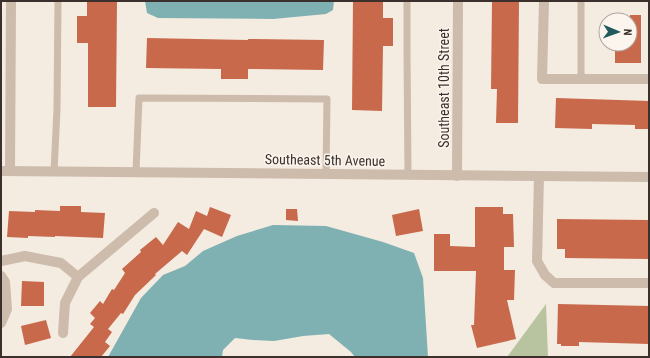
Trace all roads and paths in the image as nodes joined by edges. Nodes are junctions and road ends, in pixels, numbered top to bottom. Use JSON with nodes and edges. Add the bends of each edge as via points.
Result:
{"nodes":[{"id":1,"x":11,"y":1,"type":"edge"},
{"id":2,"x":58,"y":1,"type":"edge"},
{"id":3,"x":407,"y":1,"type":"edge"},
{"id":4,"x":458,"y":1,"type":"edge"},
{"id":5,"x":544,"y":1,"type":"edge"},
{"id":6,"x":581,"y":1,"type":"edge"},
{"id":7,"x":581,"y":79,"type":"junction"},
{"id":8,"x":649,"y":79,"type":"edge"},
{"id":9,"x":6,"y":171,"type":"edge"},
{"id":10,"x":54,"y":172,"type":"junction"},
{"id":11,"x":136,"y":172,"type":"junction"},
{"id":12,"x":326,"y":174,"type":"junction"},
{"id":13,"x":408,"y":175,"type":"junction"},
{"id":14,"x":457,"y":176,"type":"junction"},
{"id":15,"x":539,"y":176,"type":"junction"},
{"id":16,"x":649,"y":177,"type":"edge"},
{"id":17,"x":154,"y":213,"type":"dead end"},
{"id":18,"x":1,"y":261,"type":"edge"},
{"id":19,"x":1,"y":276,"type":"edge"},
{"id":20,"x":78,"y":277,"type":"junction"},
{"id":21,"x":649,"y":283,"type":"edge"},
{"id":22,"x":1,"y":323,"type":"edge"},
{"id":23,"x":62,"y":333,"type":"dead end"}],
"edges":[{"from":1,"to":9,"type":"street"},
{"from":2,"to":10,"type":"lane"},
{"from":3,"to":13,"type":"lane"},
{"from":4,"to":14,"type":"street","name":"Southeast 10th Street"},
{"from":5,"to":7,"type":"street","via":[[542,79]]},
{"from":6,"to":7,"type":"lane"},
{"from":7,"to":8,"type":"street"},
{"from":9,"to":10,"type":"street","name":"Southeast 5th Avenue"},
{"from":10,"to":11,"type":"street","name":"Southeast 5th Avenue"},
{"from":11,"to":12,"type":"street","name":"Southeast 5th Avenue"},
{"from":11,"to":12,"type":"lane","via":[[140,98],[319,98],[327,99]]},
{"from":12,"to":13,"type":"street","name":"Southeast 5th Avenue"},
{"from":13,"to":14,"type":"street","name":"Southeast 5th Avenue"},
{"from":14,"to":15,"type":"street","name":"Southeast 5th Avenue"},
{"from":15,"to":16,"type":"street","name":"Southeast 5th Avenue"},
{"from":15,"to":21,"type":"street","via":[[537,262],[545,276],[554,283]]},
{"from":17,"to":20,"type":"street"},
{"from":18,"to":20,"type":"street","via":[[25,256],[61,263]]},
{"from":19,"to":22,"type":"street","via":[[5,282],[7,309]]},
{"from":20,"to":23,"type":"street","via":[[65,303]]}]}
